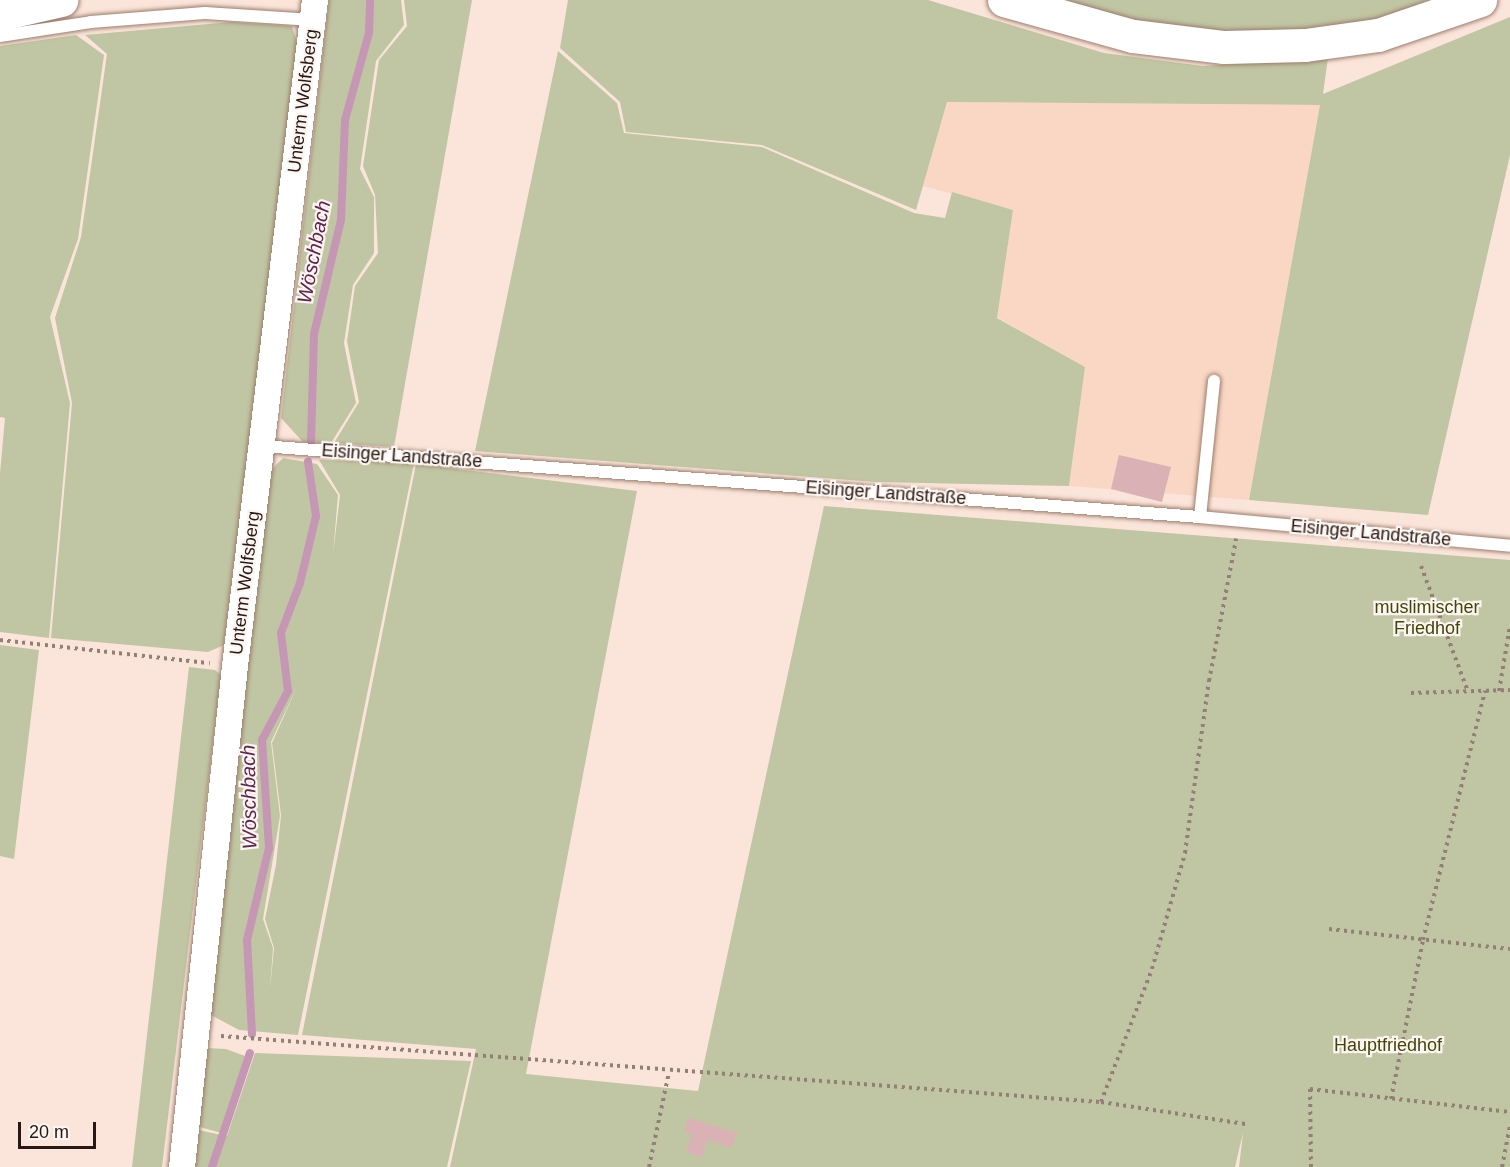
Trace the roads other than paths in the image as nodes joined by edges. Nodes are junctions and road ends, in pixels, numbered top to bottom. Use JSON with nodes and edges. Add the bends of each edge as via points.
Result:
{"nodes":[{"id":1,"x":61,"y":0,"type":"edge"},
{"id":2,"x":1004,"y":0,"type":"edge"},
{"id":3,"x":1480,"y":0,"type":"edge"},
{"id":4,"x":314,"y":10,"type":"edge"},
{"id":5,"x":0,"y":14,"type":"edge"},
{"id":6,"x":0,"y":36,"type":"edge"},
{"id":7,"x":1214,"y":381,"type":"dead end"},
{"id":8,"x":262,"y":446,"type":"junction"},
{"id":9,"x":1200,"y":517,"type":"junction"},
{"id":10,"x":1510,"y":546,"type":"edge"},
{"id":11,"x":182,"y":1167,"type":"edge"}],
"edges":[{"from":1,"to":5,"type":"main road"},
{"from":2,"to":3,"type":"main road","via":[[1133,36],[1224,46],[1305,45],[1378,35]]},
{"from":4,"to":6,"type":"lane","via":[[91,22]]},
{"from":4,"to":8,"type":"street","name":"Unterm Wolfsberg"},
{"from":7,"to":9,"type":"lane"},
{"from":8,"to":9,"type":"lane","name":"Eisinger Landstraße"},
{"from":8,"to":11,"type":"street","name":"Unterm Wolfsberg"},
{"from":9,"to":10,"type":"lane","name":"Eisinger Landstraße"}]}
